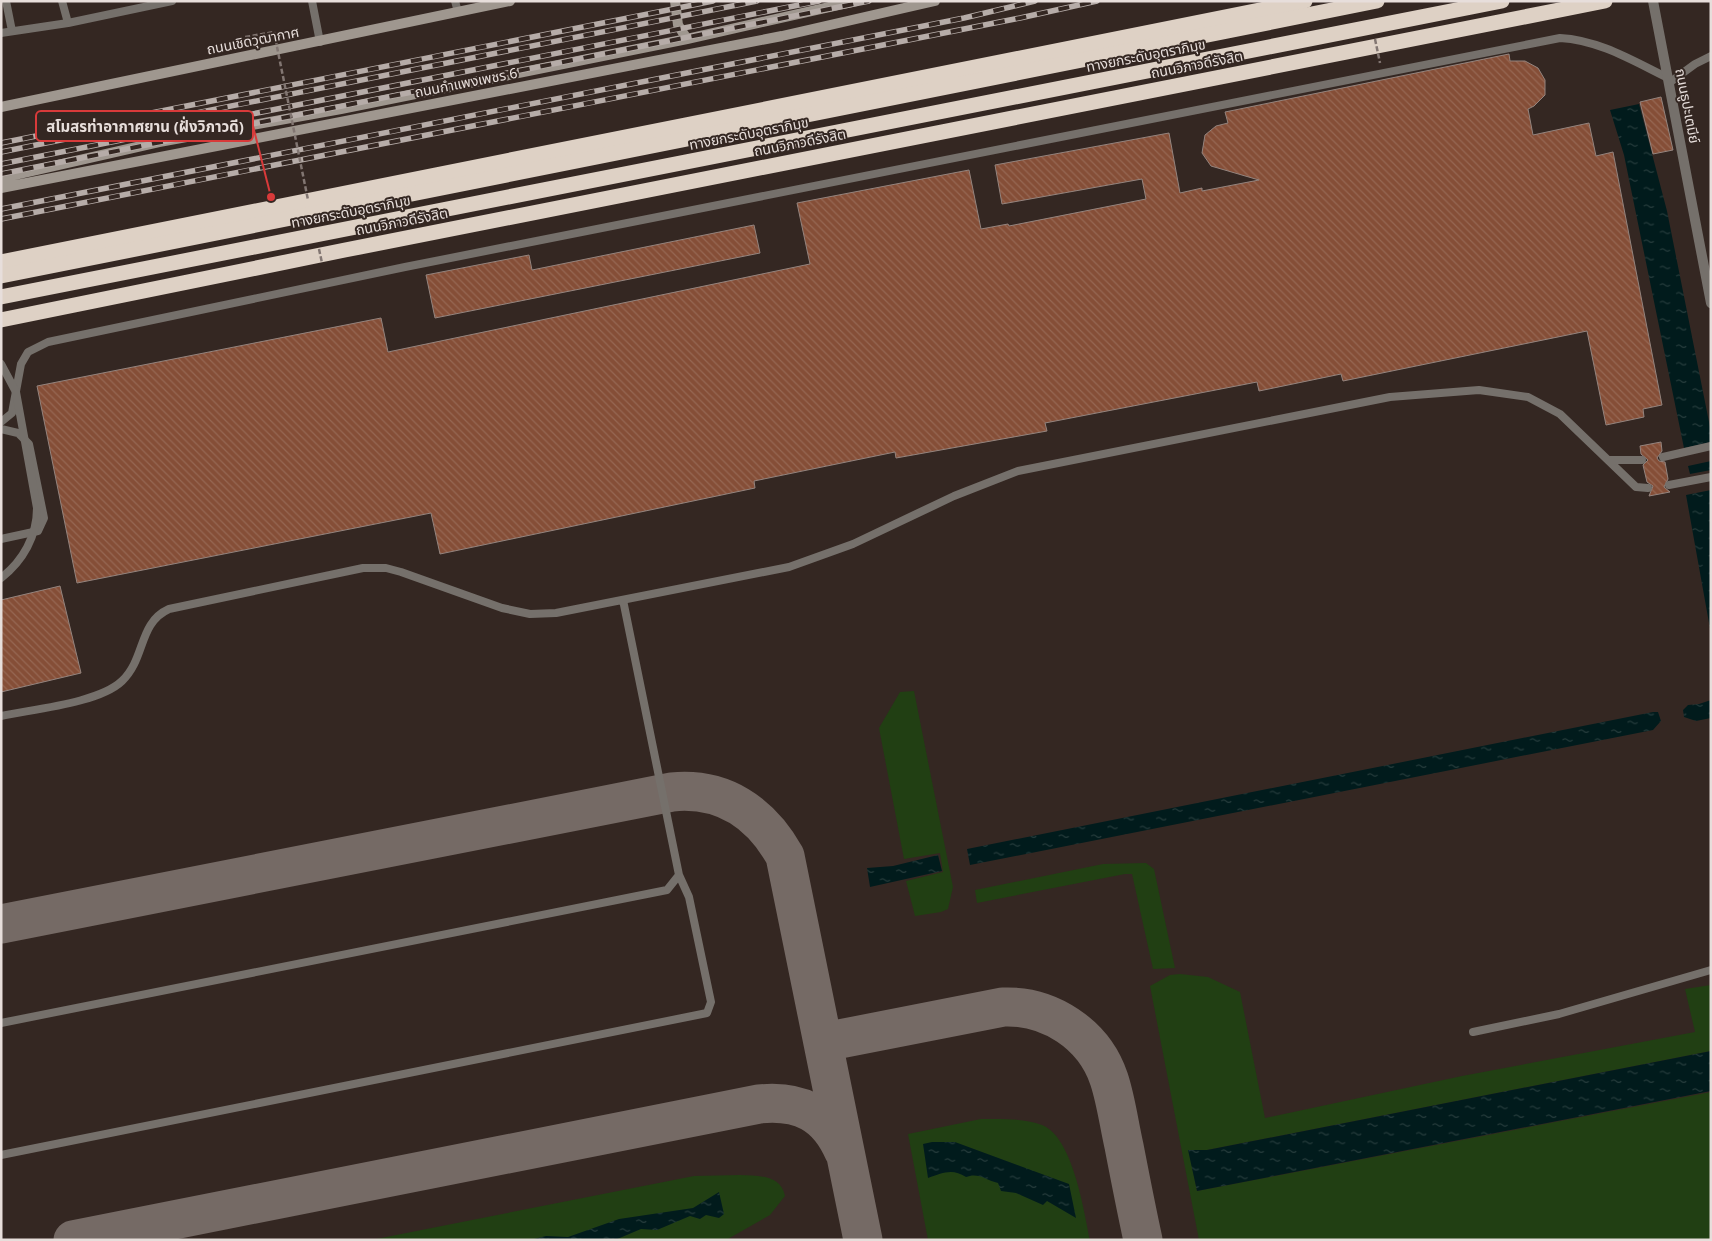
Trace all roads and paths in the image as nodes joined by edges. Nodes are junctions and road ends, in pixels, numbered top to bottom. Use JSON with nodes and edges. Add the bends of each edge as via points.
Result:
{"nodes":[{"id":1,"x":6,"y":1,"type":"edge"},
{"id":2,"x":62,"y":1,"type":"edge"},
{"id":3,"x":172,"y":1,"type":"edge"},
{"id":4,"x":312,"y":1,"type":"edge"},
{"id":5,"x":455,"y":1,"type":"edge"},
{"id":6,"x":510,"y":1,"type":"edge"},
{"id":7,"x":675,"y":1,"type":"edge"},
{"id":8,"x":856,"y":1,"type":"edge"},
{"id":9,"x":935,"y":1,"type":"edge"},
{"id":10,"x":1305,"y":1,"type":"edge"},
{"id":11,"x":1377,"y":1,"type":"edge"},
{"id":12,"x":1502,"y":1,"type":"edge"},
{"id":13,"x":1605,"y":1,"type":"edge"},
{"id":14,"x":1653,"y":1,"type":"edge"},
{"id":15,"x":458,"y":12,"type":"junction"},
{"id":16,"x":68,"y":23,"type":"junction"},
{"id":17,"x":12,"y":31,"type":"junction"},
{"id":18,"x":1,"y":33,"type":"edge"},
{"id":19,"x":245,"y":37,"type":"dead end"},
{"id":20,"x":687,"y":39,"type":"junction"},
{"id":21,"x":320,"y":42,"type":"junction"},
{"id":22,"x":1711,"y":56,"type":"edge"},
{"id":23,"x":1669,"y":80,"type":"junction"},
{"id":24,"x":1,"y":107,"type":"edge"},
{"id":25,"x":1,"y":178,"type":"edge"},
{"id":26,"x":1,"y":188,"type":"edge"},
{"id":27,"x":309,"y":205,"type":"dead end"},
{"id":28,"x":318,"y":244,"type":"dead end"},
{"id":29,"x":1,"y":262,"type":"edge"},
{"id":30,"x":322,"y":263,"type":"dead end"},
{"id":31,"x":1,"y":276,"type":"edge"},
{"id":32,"x":1,"y":298,"type":"edge"},
{"id":33,"x":1711,"y":303,"type":"edge"},
{"id":34,"x":1,"y":320,"type":"edge"},
{"id":35,"x":1,"y":364,"type":"edge"},
{"id":36,"x":1,"y":422,"type":"edge"},
{"id":37,"x":1,"y":429,"type":"edge"},
{"id":38,"x":1711,"y":446,"type":"edge"},
{"id":39,"x":1663,"y":457,"type":"dead end"},
{"id":40,"x":1610,"y":460,"type":"junction"},
{"id":41,"x":1642,"y":460,"type":"dead end"},
{"id":42,"x":1711,"y":477,"type":"edge"},
{"id":43,"x":1669,"y":485,"type":"dead end"},
{"id":44,"x":1648,"y":488,"type":"dead end"},
{"id":45,"x":1,"y":539,"type":"edge"},
{"id":46,"x":1,"y":578,"type":"edge"},
{"id":47,"x":623,"y":600,"type":"junction"},
{"id":48,"x":1,"y":716,"type":"edge"},
{"id":49,"x":679,"y":875,"type":"junction"},
{"id":50,"x":1711,"y":970,"type":"edge"},
{"id":51,"x":1,"y":1022,"type":"edge"},
{"id":52,"x":1473,"y":1032,"type":"dead end"},
{"id":53,"x":1,"y":1155,"type":"edge"}],
"edges":[{"from":1,"to":17,"type":"lane"},
{"from":2,"to":16,"type":"lane"},
{"from":3,"to":16,"type":"lane"},
{"from":4,"to":21,"type":"lane"},
{"from":5,"to":15,"type":"lane"},
{"from":6,"to":15,"type":"main road","name":"ถนนเชิดวุฒากาศ"},
{"from":7,"to":20,"type":"main road","via":[[678,25]]},
{"from":8,"to":20,"type":"main road","name":"ถนนกำแพงเพชร 6"},
{"from":9,"to":26,"type":"main road","name":"ถนนกำแพงเพชร 6","via":[[782,36]]},
{"from":10,"to":29,"type":"highway"},
{"from":11,"to":31,"type":"highway","name":"ทางยกระดับอุตราภิมุข","bridge":true},
{"from":12,"to":32,"type":"highway","name":"ทางยกระดับอุตราภิมุข","bridge":true},
{"from":13,"to":34,"type":"highway","name":"ถนนวิภาวดีรังสิต"},
{"from":14,"to":23,"type":"street","name":"ถนนธูปะเตมีย์"},
{"from":15,"to":21,"type":"main road","name":"ถนนเชิดวุฒากาศ"},
{"from":16,"to":17,"type":"lane"},
{"from":17,"to":18,"type":"lane"},
{"from":19,"to":27,"type":"path","bridge":true,"via":[[274,32]]},
{"from":20,"to":25,"type":"main road","name":"ถนนกำแพงเพชร 6","via":[[341,109],[158,142]]},
{"from":21,"to":24,"type":"main road","name":"ถนนเชิดวุฒากาศ"},
{"from":22,"to":23,"type":"lane"},
{"from":23,"to":33,"type":"street","name":"ถนนธูปะเตมีย์"},
{"from":23,"to":36,"type":"lane","via":[[1613,51],[1581,39],[1560,38],[405,267],[48,342],[28,352],[21,364],[12,413]]},
{"from":28,"to":30,"type":"path","bridge":true},
{"from":35,"to":46,"type":"lane","bridge":true,"via":[[16,392],[37,515],[34,533],[25,551]]},
{"from":37,"to":45,"type":"lane","via":[[18,433],[29,444],[44,518],[38,531]]},
{"from":38,"to":39,"type":"lane"},
{"from":40,"to":41,"type":"lane"},
{"from":40,"to":44,"type":"lane","via":[[1636,487]]},
{"from":40,"to":47,"type":"lane","via":[[1560,414],[1528,396],[1479,390],[1390,397],[1008,473],[853,544],[796,565]]},
{"from":42,"to":43,"type":"lane"},
{"from":47,"to":48,"type":"lane","via":[[556,613],[530,614],[502,608],[401,572],[363,568],[156,614],[134,664],[123,680],[104,694]]},
{"from":47,"to":49,"type":"lane"},
{"from":49,"to":51,"type":"lane","via":[[667,890]]},
{"from":49,"to":53,"type":"lane","via":[[689,897],[711,1002],[709,1010],[702,1015]]},
{"from":50,"to":52,"type":"lane","via":[[1559,1014]]}]}
